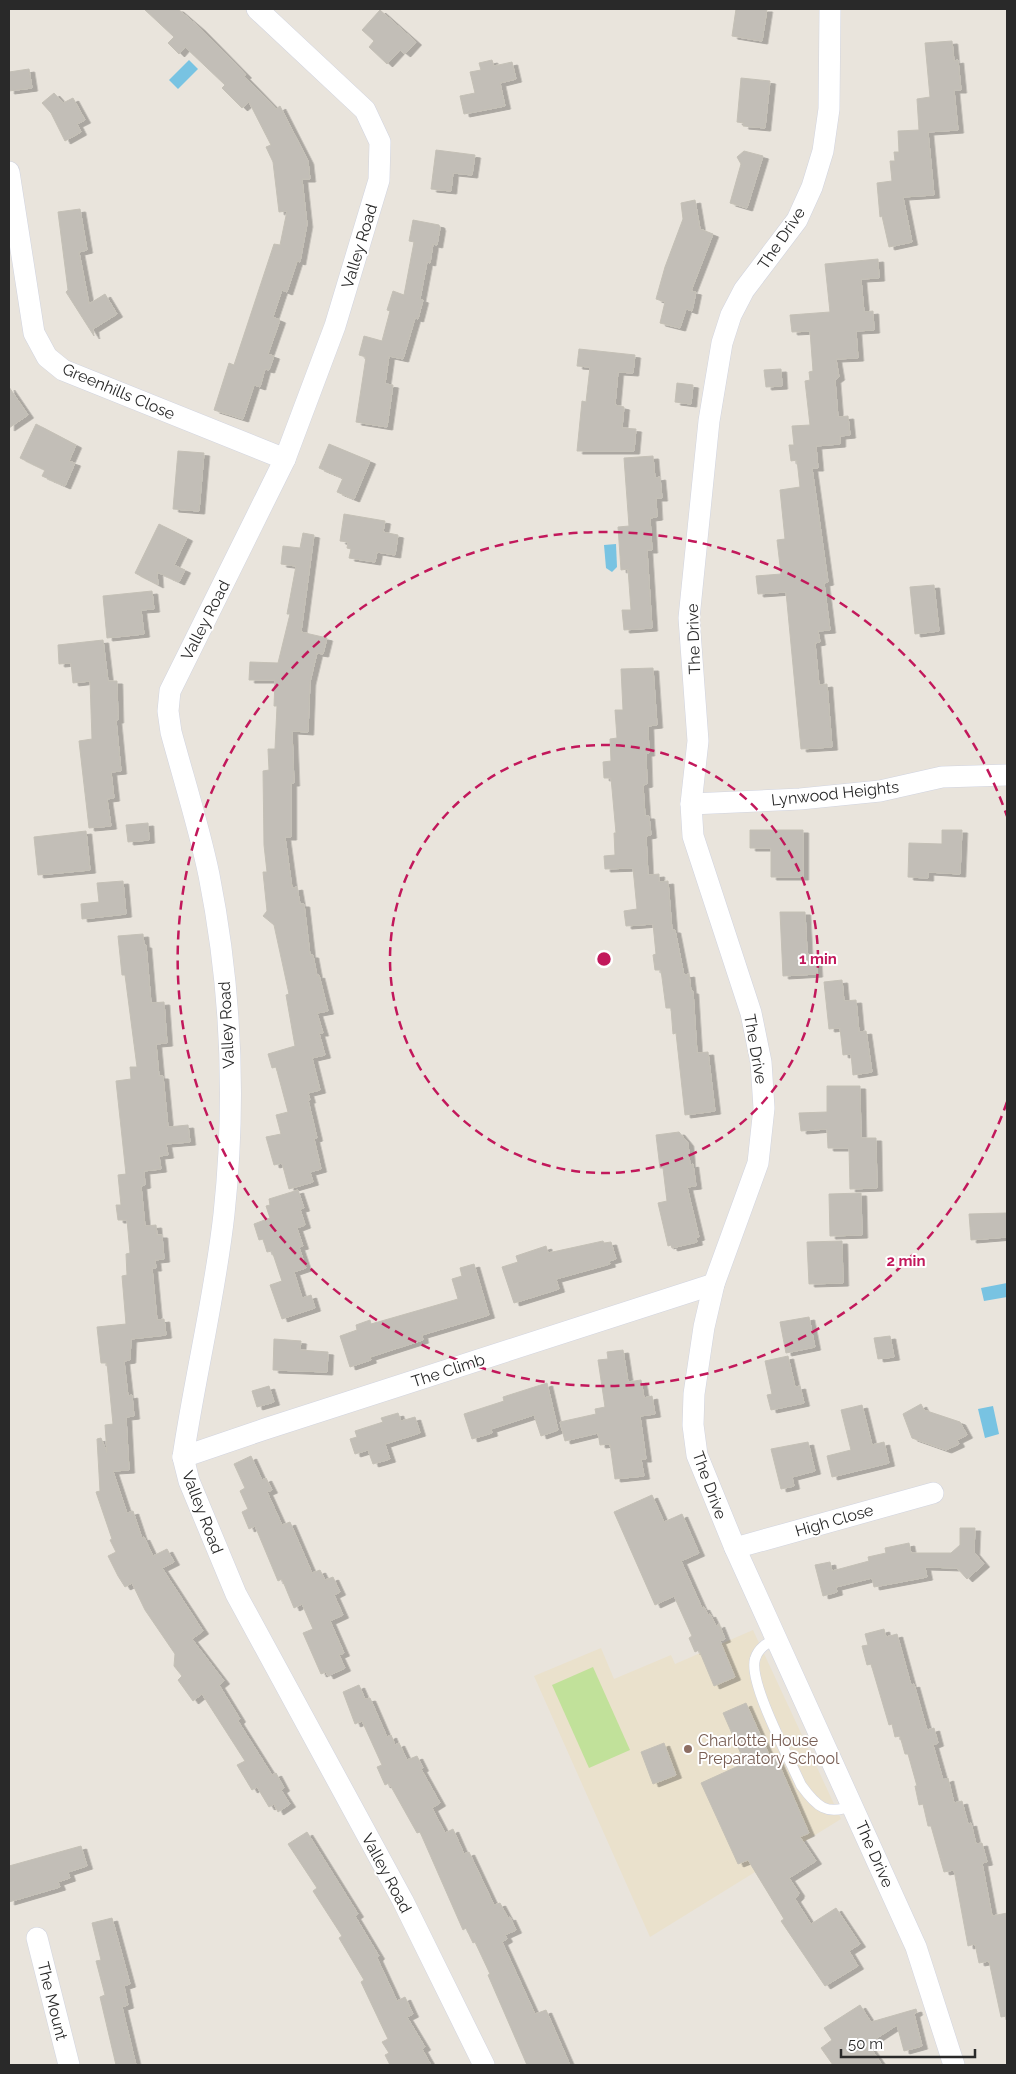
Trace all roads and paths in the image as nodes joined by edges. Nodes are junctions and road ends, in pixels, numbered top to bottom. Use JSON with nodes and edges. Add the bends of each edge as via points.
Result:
{"nodes":[{"id":1,"x":257,"y":9,"type":"edge"},
{"id":2,"x":830,"y":9,"type":"edge"},
{"id":3,"x":9,"y":172,"type":"edge"},
{"id":4,"x":285,"y":459,"type":"junction"},
{"id":5,"x":1007,"y":775,"type":"edge"},
{"id":6,"x":691,"y":804,"type":"junction"},
{"id":7,"x":714,"y":1284,"type":"junction"},
{"id":8,"x":184,"y":1457,"type":"junction"},
{"id":9,"x":933,"y":1493,"type":"dead end"},
{"id":10,"x":735,"y":1548,"type":"junction"},
{"id":11,"x":777,"y":1638,"type":"junction"},
{"id":12,"x":853,"y":1804,"type":"junction"},
{"id":13,"x":37,"y":1938,"type":"dead end"},
{"id":14,"x":69,"y":2065,"type":"edge"},
{"id":15,"x":484,"y":2065,"type":"edge"},
{"id":16,"x":954,"y":2065,"type":"edge"}],
"edges":[{"from":1,"to":4,"type":"street","name":"Valley Road","via":[[365,110],[376,130],[381,153],[379,180],[335,326]]},
{"from":2,"to":6,"type":"street","name":"The Drive","via":[[829,109],[823,151],[812,187],[797,220],[744,290],[722,343],[709,420],[689,618],[698,741]]},
{"from":3,"to":4,"type":"street","name":"Greenhills Close","via":[[34,333],[47,357],[63,370]]},
{"from":4,"to":8,"type":"street","name":"Valley Road","via":[[170,691],[171,732],[209,873],[220,936],[229,1024],[230,1140],[224,1215]]},
{"from":5,"to":6,"type":"street","name":"Lynwood Heights","via":[[942,777],[880,791],[800,799]]},
{"from":6,"to":7,"type":"street","name":"The Drive","via":[[692,836],[751,1013],[761,1062],[764,1108],[758,1163]]},
{"from":7,"to":8,"type":"street","name":"The Climb"},
{"from":7,"to":10,"type":"street","name":"The Drive","via":[[694,1394],[693,1424],[697,1455]]},
{"from":8,"to":15,"type":"street","name":"Valley Road","via":[[189,1481],[236,1594],[403,1901]]},
{"from":9,"to":10,"type":"street","name":"High Close"},
{"from":10,"to":11,"type":"street","name":"The Drive"},
{"from":11,"to":12,"type":"street","name":"The Drive"},
{"from":11,"to":12,"type":"lane","via":[[758,1651],[753,1668],[758,1689],[811,1798],[833,1811]]},
{"from":12,"to":16,"type":"street","name":"The Drive","via":[[916,1947]]},
{"from":13,"to":14,"type":"street","name":"The Mount"}]}
